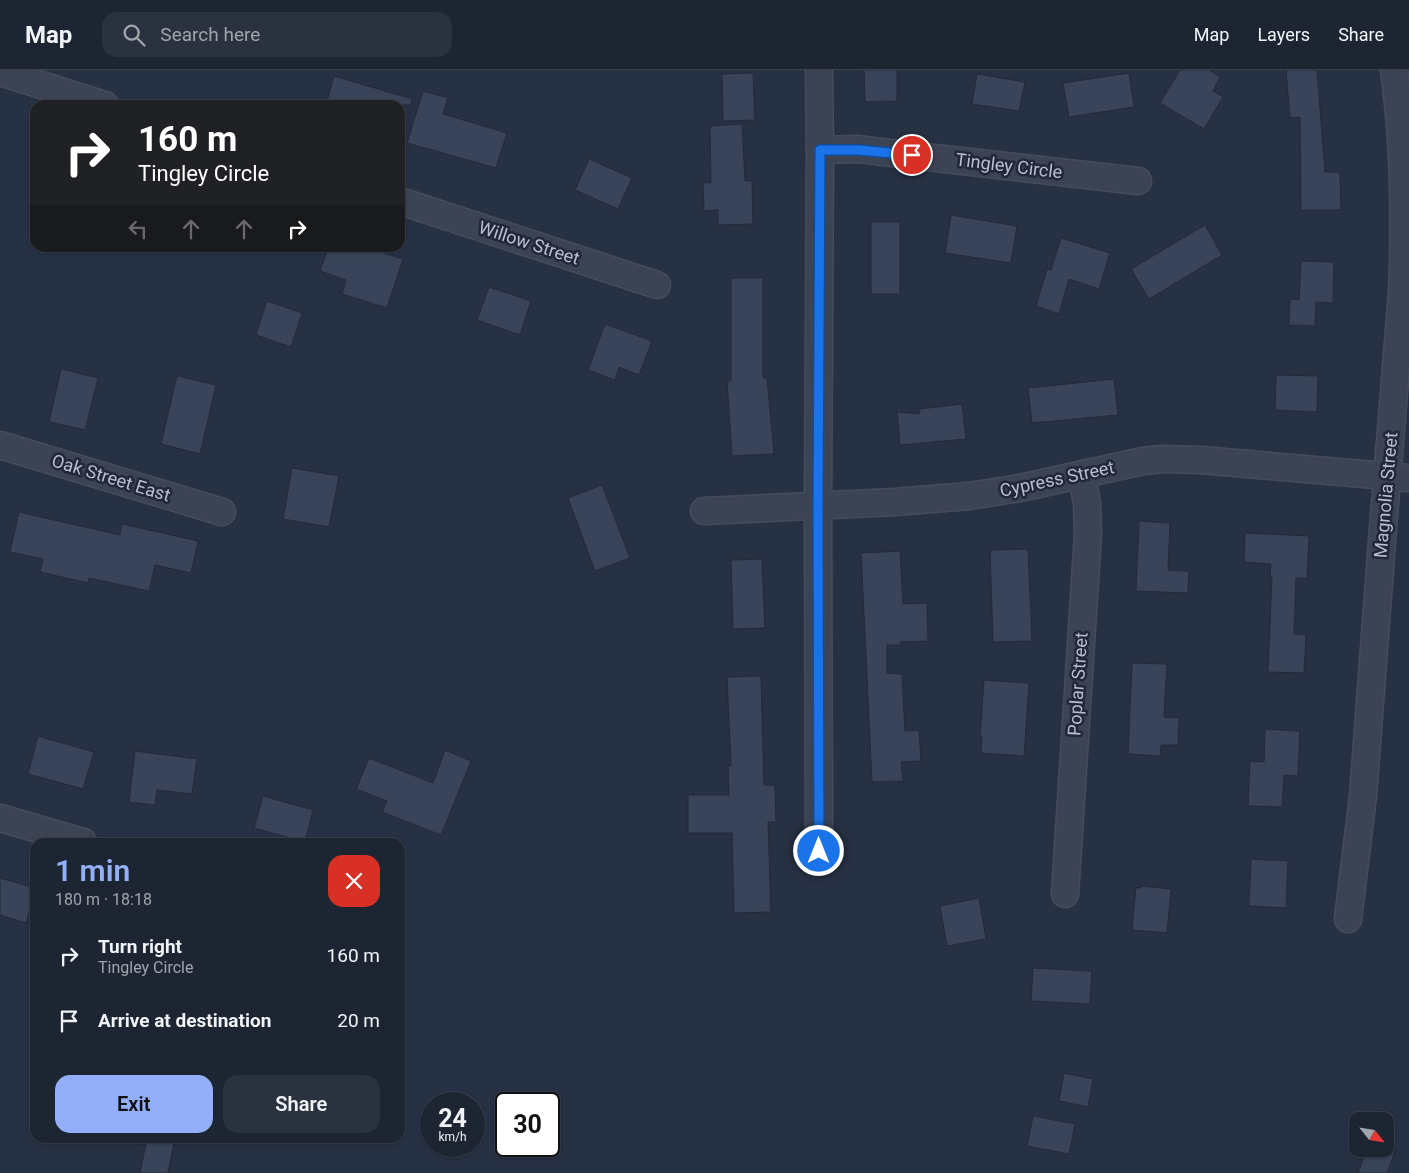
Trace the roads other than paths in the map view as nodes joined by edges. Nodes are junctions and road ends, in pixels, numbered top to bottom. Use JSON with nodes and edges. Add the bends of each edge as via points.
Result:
{"nodes":[{"id":1,"x":819,"y":70,"type":"edge"},
{"id":2,"x":1394,"y":70,"type":"edge"},
{"id":3,"x":0,"y":72,"type":"edge"},
{"id":4,"x":89,"y":100,"type":"edge"},
{"id":5,"x":820,"y":150,"type":"junction"},
{"id":6,"x":1138,"y":181,"type":"dead end"},
{"id":7,"x":405,"y":203,"type":"edge"},
{"id":8,"x":657,"y":285,"type":"dead end"},
{"id":9,"x":0,"y":445,"type":"edge"},
{"id":10,"x":1082,"y":474,"type":"junction"},
{"id":11,"x":1398,"y":477,"type":"edge"},
{"id":12,"x":818,"y":506,"type":"junction"},
{"id":13,"x":704,"y":511,"type":"dead end"},
{"id":14,"x":222,"y":512,"type":"dead end"},
{"id":15,"x":0,"y":818,"type":"edge"},
{"id":16,"x":69,"y":838,"type":"edge"},
{"id":17,"x":819,"y":851,"type":"dead end"},
{"id":18,"x":1064,"y":894,"type":"dead end"},
{"id":19,"x":1348,"y":919,"type":"dead end"}],
"edges":[{"from":1,"to":5,"type":"street"},
{"from":2,"to":11,"type":"street","name":"Magnolia Street","via":[[1401,156],[1403,265]]},
{"from":3,"to":4,"type":"street"},
{"from":5,"to":6,"type":"street","name":"Tingley Circle","via":[[874,151]]},
{"from":5,"to":12,"type":"street"},
{"from":7,"to":8,"type":"street","name":"Willow Street"},
{"from":9,"to":14,"type":"street","name":"Oak Street East"},
{"from":10,"to":11,"type":"street","name":"Cypress Street","via":[[1162,459]]},
{"from":10,"to":12,"type":"street","name":"Cypress Street","via":[[969,496]]},
{"from":10,"to":18,"type":"street","name":"Poplar Street","via":[[1088,526]]},
{"from":11,"to":19,"type":"street","name":"Magnolia Street"},
{"from":12,"to":13,"type":"street","name":"Cypress Street"},
{"from":12,"to":17,"type":"street"},
{"from":15,"to":16,"type":"street"}]}
